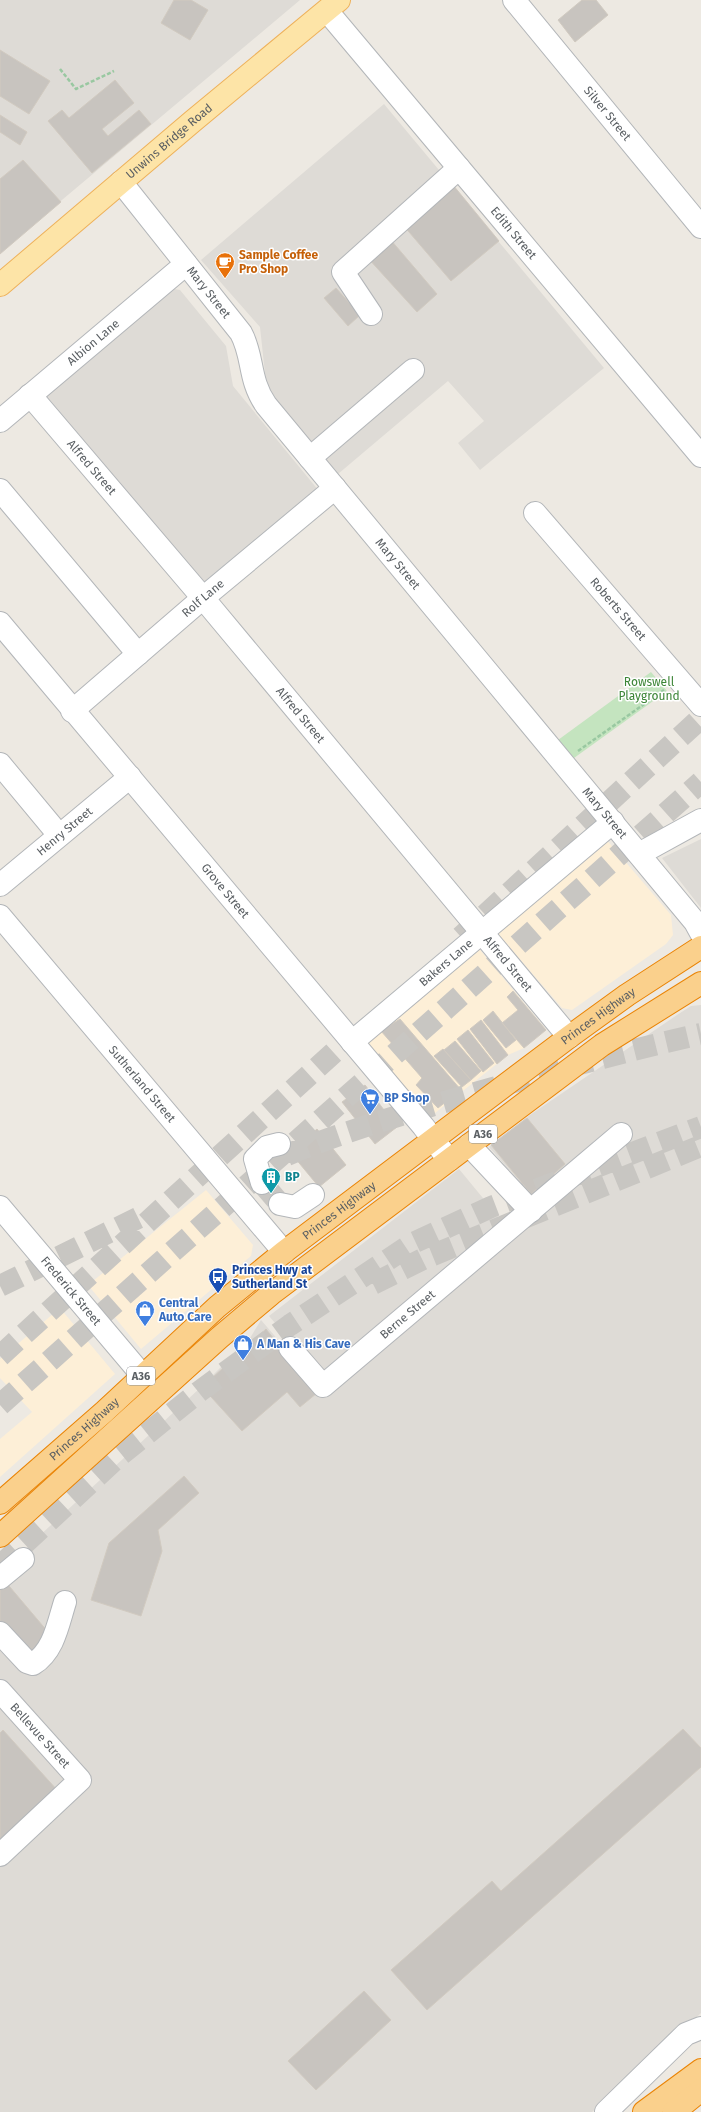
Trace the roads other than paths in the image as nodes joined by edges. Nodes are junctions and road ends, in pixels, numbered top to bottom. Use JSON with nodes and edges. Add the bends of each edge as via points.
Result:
{"nodes":[{"id":1,"x":514,"y":0,"type":"edge"},
{"id":2,"x":333,"y":5,"type":"edge"},
{"id":3,"x":459,"y":168,"type":"junction"},
{"id":4,"x":121,"y":182,"type":"junction"},
{"id":5,"x":701,"y":227,"type":"edge"},
{"id":6,"x":186,"y":264,"type":"junction"},
{"id":7,"x":0,"y":284,"type":"edge"},
{"id":8,"x":371,"y":314,"type":"dead end"},
{"id":9,"x":413,"y":370,"type":"dead end"},
{"id":10,"x":30,"y":396,"type":"junction"},
{"id":11,"x":0,"y":421,"type":"edge"},
{"id":12,"x":701,"y":456,"type":"edge"},
{"id":13,"x":310,"y":458,"type":"junction"},
{"id":14,"x":335,"y":488,"type":"junction"},
{"id":15,"x":0,"y":490,"type":"edge"},
{"id":16,"x":535,"y":513,"type":"dead end"},
{"id":17,"x":203,"y":598,"type":"junction"},
{"id":18,"x":0,"y":624,"type":"edge"},
{"id":19,"x":138,"y":654,"type":"junction"},
{"id":20,"x":701,"y":705,"type":"edge"},
{"id":21,"x":72,"y":711,"type":"junction"},
{"id":22,"x":0,"y":764,"type":"edge"},
{"id":23,"x":130,"y":777,"type":"junction"},
{"id":24,"x":701,"y":820,"type":"edge"},
{"id":25,"x":613,"y":822,"type":"junction"},
{"id":26,"x":59,"y":835,"type":"junction"},
{"id":27,"x":639,"y":854,"type":"junction"},
{"id":28,"x":0,"y":885,"type":"edge"},
{"id":29,"x":0,"y":916,"type":"edge"},
{"id":30,"x":481,"y":933,"type":"junction"},
{"id":31,"x":701,"y":933,"type":"edge"},
{"id":32,"x":701,"y":947,"type":"edge"},
{"id":33,"x":701,"y":983,"type":"edge"},
{"id":34,"x":569,"y":1037,"type":"junction"},
{"id":35,"x":352,"y":1042,"type":"junction"},
{"id":36,"x":621,"y":1134,"type":"dead end"},
{"id":37,"x":433,"y":1139,"type":"junction"},
{"id":38,"x":279,"y":1144,"type":"tunnel mouth"},
{"id":39,"x":469,"y":1145,"type":"junction"},
{"id":40,"x":449,"y":1160,"type":"junction"},
{"id":41,"x":262,"y":1183,"type":"tunnel mouth"},
{"id":42,"x":313,"y":1195,"type":"dead end"},
{"id":43,"x":280,"y":1204,"type":"dead end"},
{"id":44,"x":0,"y":1207,"type":"edge"},
{"id":45,"x":531,"y":1211,"type":"junction"},
{"id":46,"x":284,"y":1252,"type":"junction"},
{"id":47,"x":290,"y":1348,"type":"dead end"},
{"id":48,"x":142,"y":1375,"type":"junction"},
{"id":49,"x":1,"y":1502,"type":"edge"},
{"id":50,"x":0,"y":1536,"type":"edge"},
{"id":51,"x":24,"y":1559,"type":"dead end"},
{"id":52,"x":0,"y":1578,"type":"edge"},
{"id":53,"x":65,"y":1602,"type":"dead end"},
{"id":54,"x":0,"y":1633,"type":"edge"},
{"id":55,"x":0,"y":1691,"type":"edge"},
{"id":56,"x":0,"y":1855,"type":"edge"},
{"id":57,"x":701,"y":2028,"type":"edge"},
{"id":58,"x":701,"y":2070,"type":"edge"},
{"id":59,"x":701,"y":2090,"type":"edge"},
{"id":60,"x":606,"y":2112,"type":"edge"},
{"id":61,"x":644,"y":2112,"type":"edge"},
{"id":62,"x":674,"y":2112,"type":"edge"}],
"edges":[{"from":1,"to":5,"type":"street","name":"Silver Street"},
{"from":2,"to":3,"type":"street","name":"Edith Street"},
{"from":2,"to":4,"type":"main road","name":"Unwins Bridge Road"},
{"from":3,"to":8,"type":"street","via":[[343,272]]},
{"from":3,"to":12,"type":"street","name":"Edith Street"},
{"from":4,"to":6,"type":"street","name":"Mary Street"},
{"from":4,"to":7,"type":"main road","name":"Unwins Bridge Road"},
{"from":6,"to":10,"type":"street","name":"Albion Lane"},
{"from":6,"to":13,"type":"street","name":"Mary Street","via":[[241,333],[247,346],[258,393]]},
{"from":9,"to":13,"type":"street"},
{"from":10,"to":11,"type":"street","name":"Albion Lane"},
{"from":10,"to":17,"type":"street","name":"Alfred Street"},
{"from":13,"to":14,"type":"street","name":"Mary Street"},
{"from":14,"to":17,"type":"street","name":"Rolf Lane"},
{"from":14,"to":25,"type":"street","name":"Mary Street"},
{"from":15,"to":19,"type":"street"},
{"from":16,"to":20,"type":"street","name":"Roberts Street"},
{"from":17,"to":19,"type":"street","name":"Rolf Lane"},
{"from":17,"to":30,"type":"street","name":"Alfred Street"},
{"from":18,"to":21,"type":"street","name":"Grove Street"},
{"from":19,"to":21,"type":"street","name":"Rolf Lane"},
{"from":21,"to":23,"type":"street","name":"Grove Street"},
{"from":22,"to":26,"type":"street"},
{"from":23,"to":26,"type":"street","name":"Henry Street"},
{"from":23,"to":35,"type":"street","name":"Grove Street"},
{"from":24,"to":27,"type":"street"},
{"from":25,"to":27,"type":"street","name":"Mary Street"},
{"from":25,"to":30,"type":"street","name":"Bakers Lane"},
{"from":26,"to":28,"type":"street","name":"Henry Street"},
{"from":27,"to":31,"type":"street","name":"Mary Street","via":[[695,922]]},
{"from":29,"to":46,"type":"street","name":"Sutherland Street"},
{"from":30,"to":34,"type":"street","name":"Alfred Street"},
{"from":30,"to":35,"type":"street","name":"Bakers Lane"},
{"from":32,"to":34,"type":"highway","name":"Princes Highway","number":"A36","via":[[627,995]]},
{"from":33,"to":39,"type":"highway","name":"Princes Highway","number":"A36","via":[[602,1045]]},
{"from":34,"to":37,"type":"highway","name":"Princes Highway","number":"A36"},
{"from":35,"to":37,"type":"street","name":"Grove Street"},
{"from":36,"to":45,"type":"street","name":"Berne Street"},
{"from":37,"to":40,"type":"street","name":"Grove Street"},
{"from":37,"to":46,"type":"highway","name":"Princes Highway","number":"A36"},
{"from":38,"to":41,"type":"street","via":[[266,1147],[255,1159]]},
{"from":39,"to":40,"type":"highway","name":"Princes Highway","number":"A36"},
{"from":39,"to":45,"type":"street"},
{"from":40,"to":50,"type":"highway","name":"Princes Highway","number":"A36","via":[[271,1294]]},
{"from":42,"to":43,"type":"street","via":[[295,1207]]},
{"from":44,"to":48,"type":"street","name":"Frederick Street"},
{"from":45,"to":47,"type":"street","name":"Berne Street","via":[[422,1300],[323,1386]]},
{"from":46,"to":48,"type":"highway","name":"Princes Highway","number":"A36","via":[[217,1307]]},
{"from":48,"to":49,"type":"highway","name":"Princes Highway","number":"A36","via":[[104,1412]]},
{"from":51,"to":52,"type":"street"},
{"from":53,"to":54,"type":"street","via":[[50,1648],[42,1659],[33,1664],[27,1662]]},
{"from":55,"to":56,"type":"street","name":"Bellevue Street","via":[[80,1780]]},
{"from":57,"to":60,"type":"street","via":[[686,2034]]},
{"from":58,"to":61,"type":"highway"},
{"from":59,"to":62,"type":"highway"}]}
